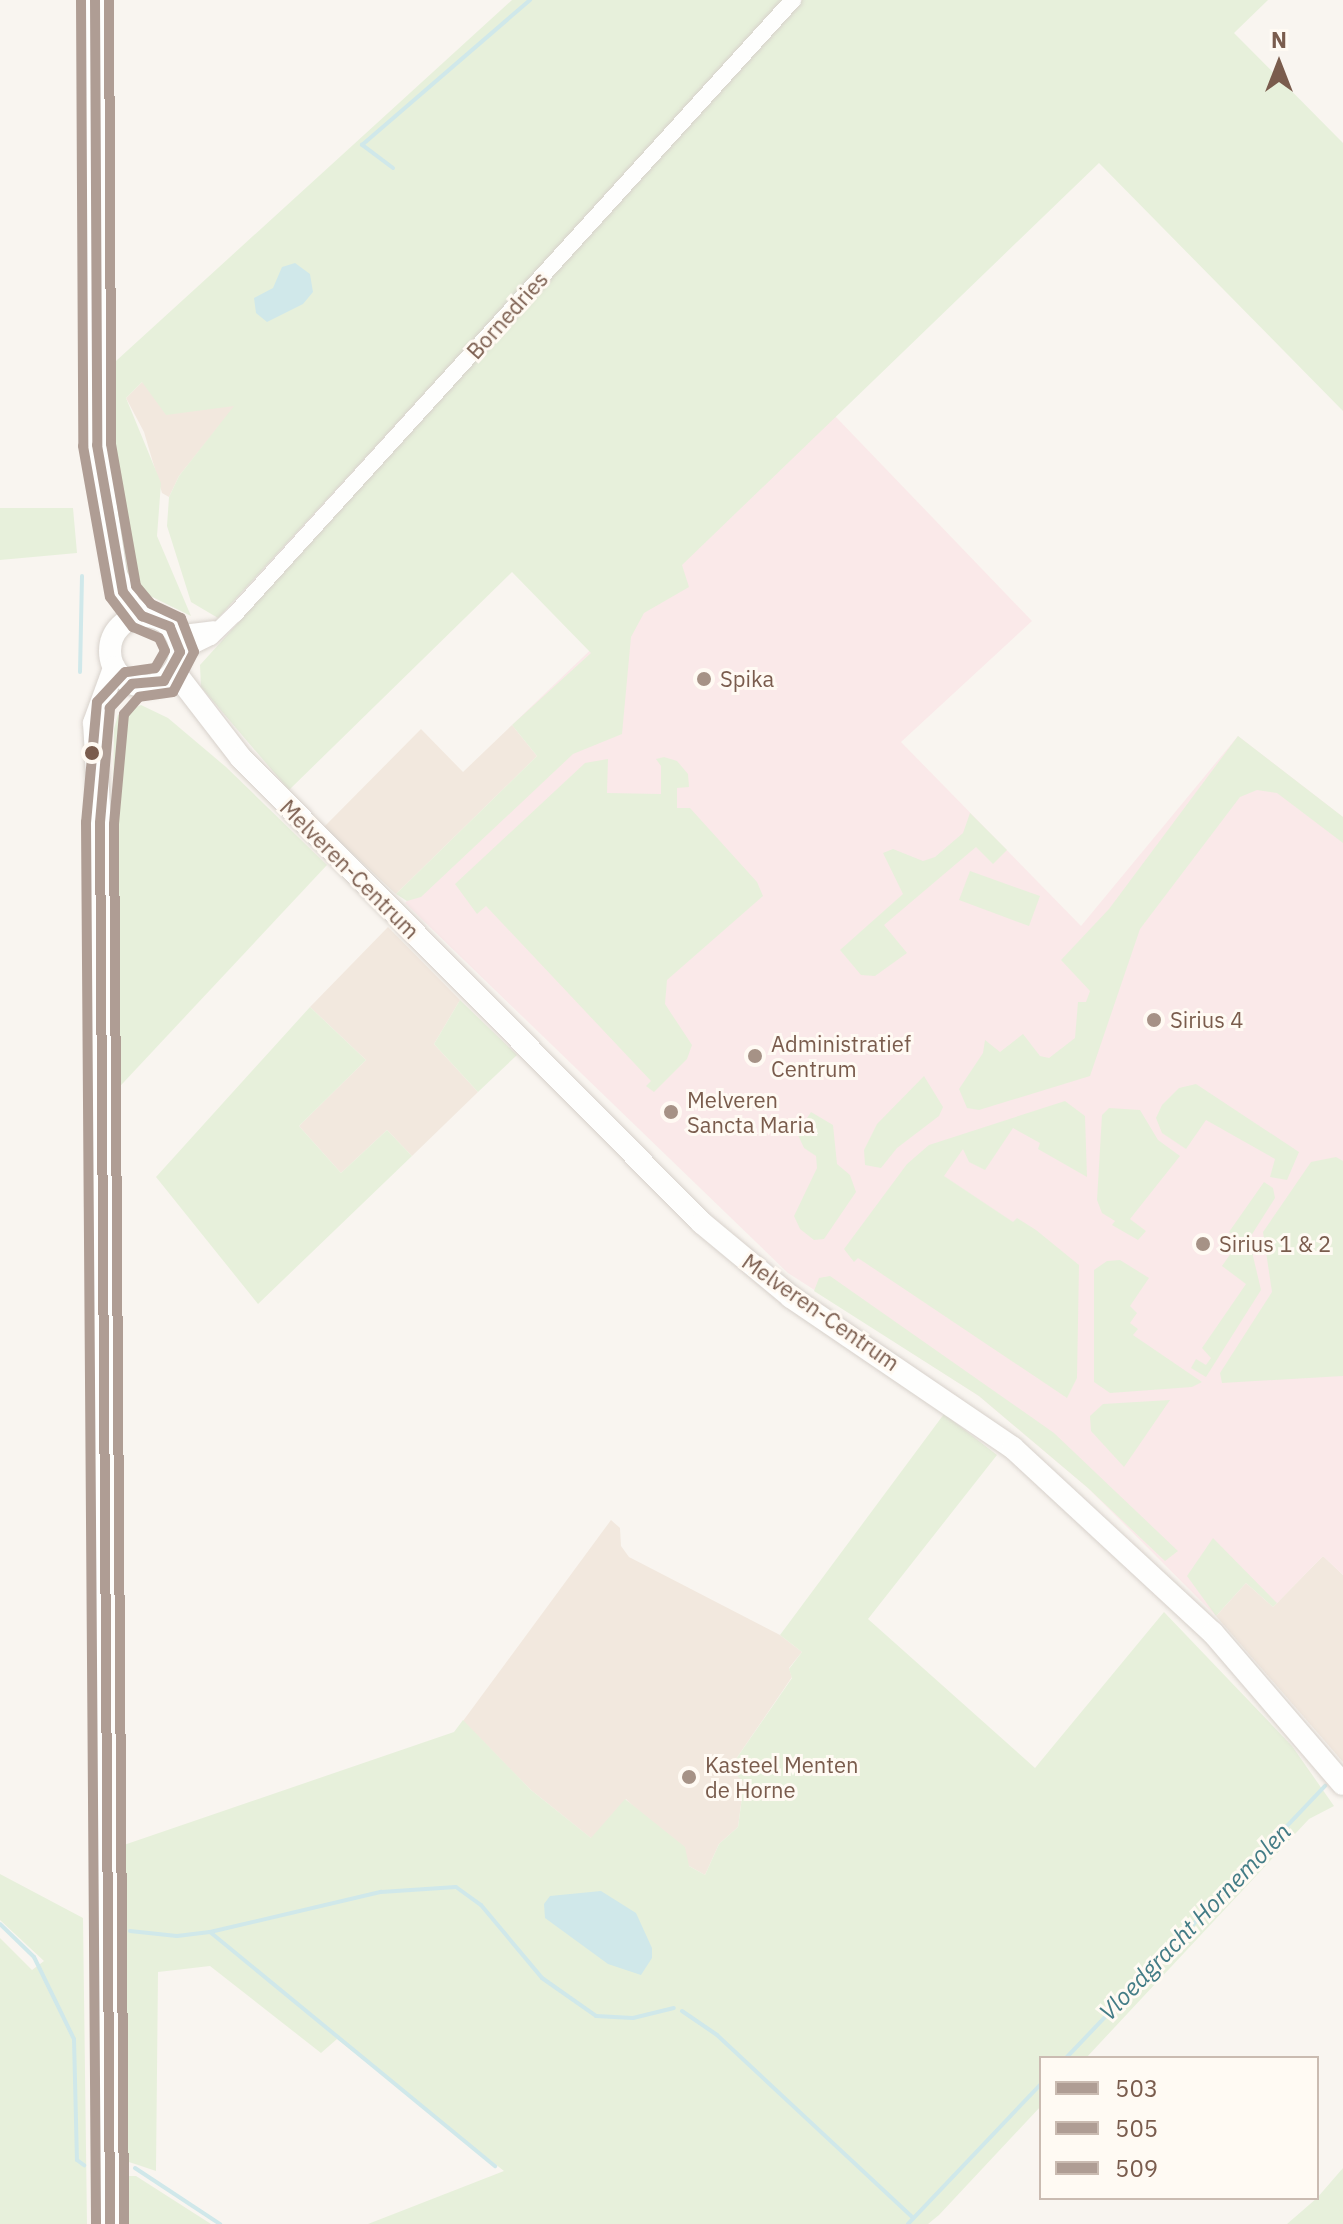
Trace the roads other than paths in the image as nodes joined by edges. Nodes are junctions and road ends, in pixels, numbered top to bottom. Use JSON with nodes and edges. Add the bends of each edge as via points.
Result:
{"nodes":[{"id":1,"x":95,"y":0,"type":"edge"},
{"id":2,"x":793,"y":0,"type":"edge"},
{"id":3,"x":97,"y":445,"type":"junction"},
{"id":4,"x":142,"y":616,"type":"junction"},
{"id":5,"x":117,"y":630,"type":"junction"},
{"id":6,"x":172,"y":660,"type":"junction"},
{"id":7,"x":114,"y":668,"type":"junction"},
{"id":8,"x":132,"y":684,"type":"junction"},
{"id":9,"x":100,"y":823,"type":"junction"},
{"id":10,"x":1343,"y":1784,"type":"edge"},
{"id":11,"x":110,"y":2224,"type":"edge"}],
"edges":[{"from":1,"to":3,"type":"main road"},
{"from":2,"to":6,"type":"street","name":"Bornedries","via":[[220,628]]},
{"from":3,"to":4,"type":"main road","via":[[116,574],[130,605]]},
{"from":3,"to":5,"type":"main road","via":[[90,505]]},
{"from":4,"to":5,"type":"main road"},
{"from":4,"to":6,"type":"main road","via":[[158,619]]},
{"from":5,"to":7,"type":"main road","via":[[110,652]]},
{"from":6,"to":8,"type":"main road"},
{"from":6,"to":10,"type":"main road","name":"Melveren-Centrum","via":[[241,758],[702,1223],[791,1297],[1013,1448],[1213,1633]]},
{"from":7,"to":8,"type":"main road"},
{"from":7,"to":9,"type":"main road","via":[[94,723]]},
{"from":8,"to":9,"type":"main road","via":[[110,708]]},
{"from":9,"to":11,"type":"main road"}]}
